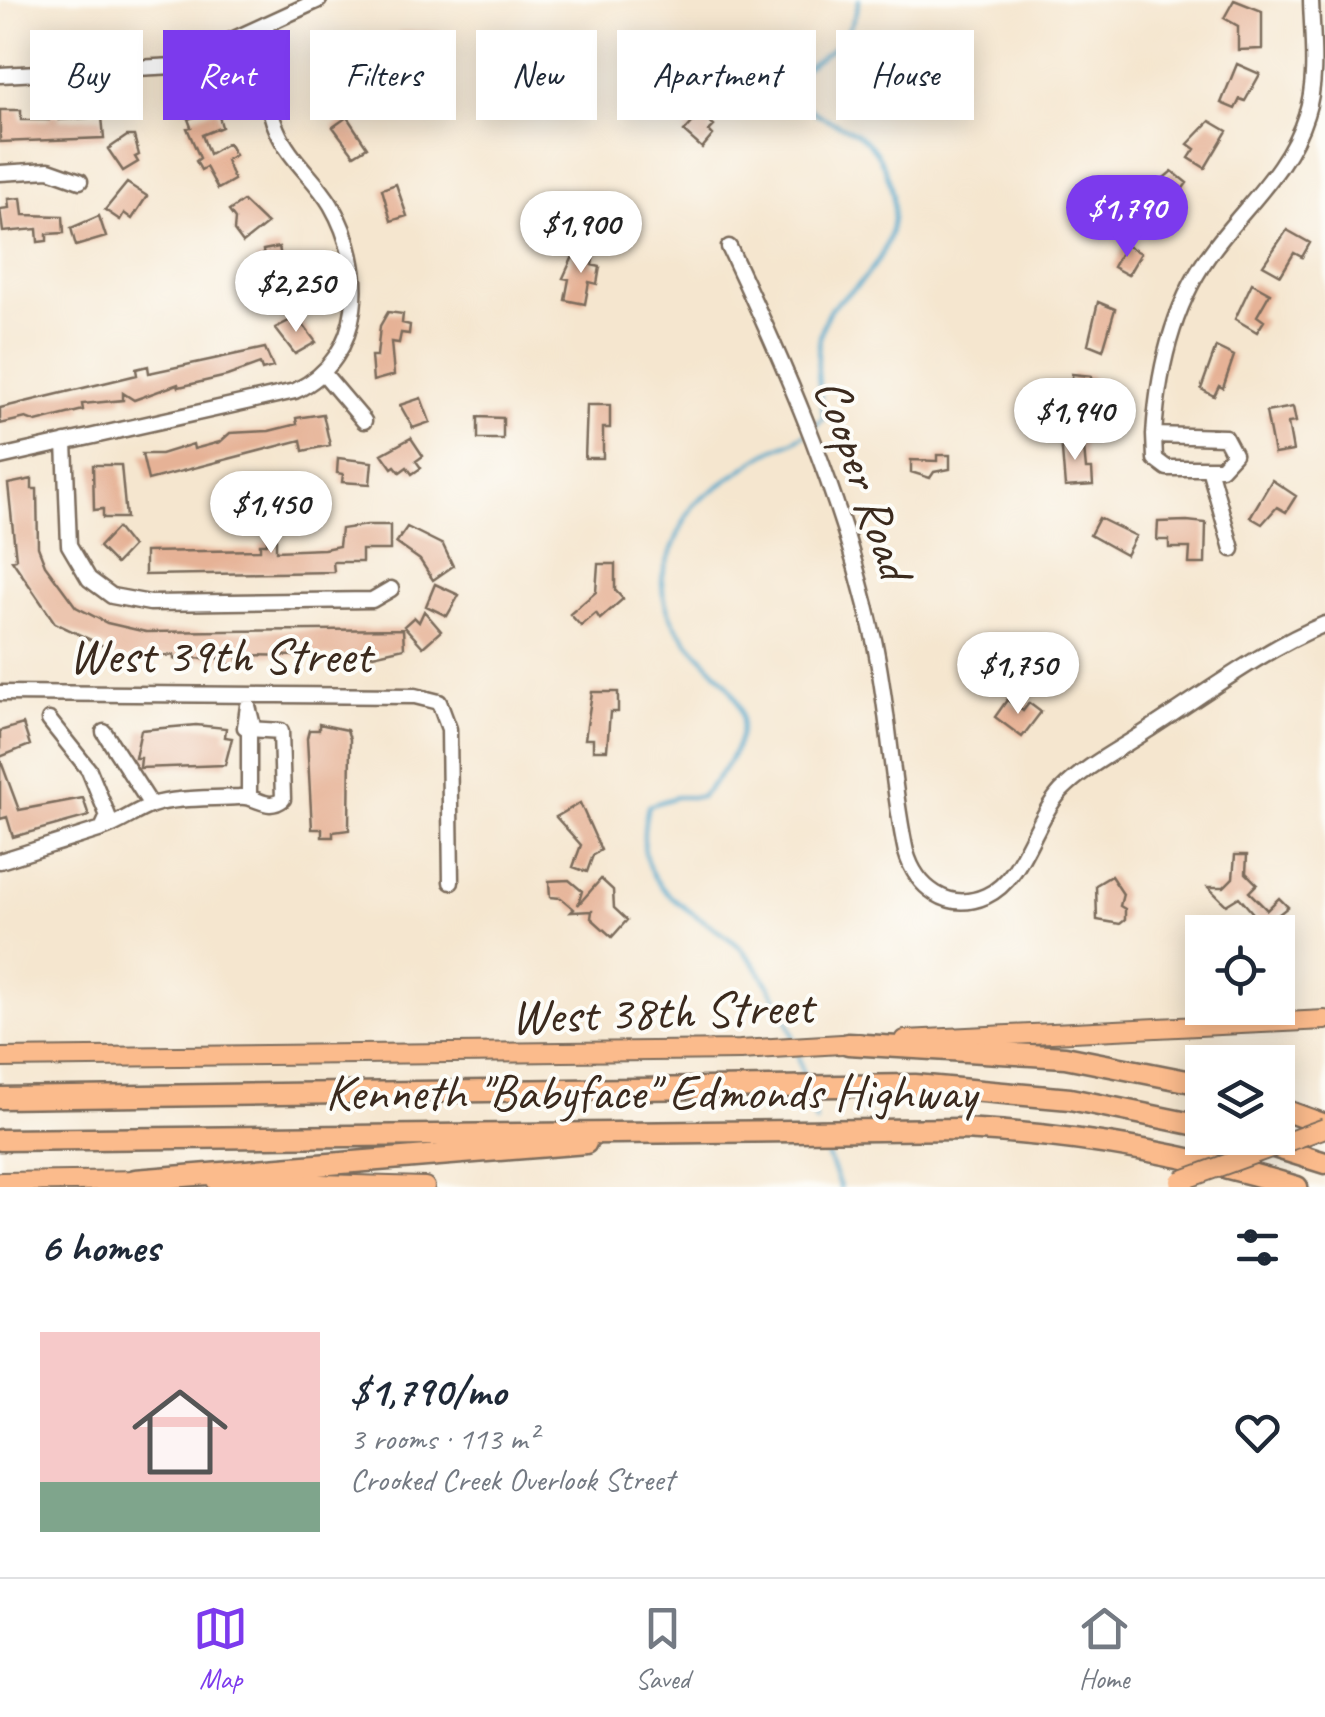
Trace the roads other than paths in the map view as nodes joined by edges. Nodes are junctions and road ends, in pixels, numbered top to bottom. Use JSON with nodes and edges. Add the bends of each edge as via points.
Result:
{"nodes":[{"id":1,"x":319,"y":0,"type":"edge"},
{"id":2,"x":1312,"y":0,"type":"edge"},
{"id":3,"x":266,"y":24,"type":"junction"},
{"id":4,"x":0,"y":75,"type":"edge"},
{"id":5,"x":0,"y":173,"type":"edge"},
{"id":6,"x":80,"y":181,"type":"dead end"},
{"id":7,"x":728,"y":246,"type":"dead end"},
{"id":8,"x":325,"y":375,"type":"junction"},
{"id":9,"x":364,"y":421,"type":"dead end"},
{"id":10,"x":1154,"y":435,"type":"junction"},
{"id":11,"x":65,"y":442,"type":"junction"},
{"id":12,"x":0,"y":457,"type":"edge"},
{"id":13,"x":1210,"y":468,"type":"junction"},
{"id":14,"x":1232,"y":549,"type":"dead end"},
{"id":15,"x":391,"y":589,"type":"dead end"},
{"id":16,"x":1325,"y":624,"type":"edge"},
{"id":17,"x":0,"y":693,"type":"edge"},
{"id":18,"x":248,"y":699,"type":"junction"},
{"id":19,"x":49,"y":720,"type":"dead end"},
{"id":20,"x":249,"y":729,"type":"junction"},
{"id":21,"x":104,"y":732,"type":"dead end"},
{"id":22,"x":248,"y":796,"type":"junction"},
{"id":23,"x":151,"y":805,"type":"junction"},
{"id":24,"x":102,"y":829,"type":"junction"},
{"id":25,"x":0,"y":861,"type":"edge"},
{"id":26,"x":451,"y":882,"type":"dead end"},
{"id":27,"x":1325,"y":1020,"type":"edge"},
{"id":28,"x":848,"y":1044,"type":"junction"},
{"id":29,"x":0,"y":1058,"type":"edge"},
{"id":30,"x":1185,"y":1080,"type":"edge"},
{"id":31,"x":0,"y":1098,"type":"edge"},
{"id":32,"x":1295,"y":1115,"type":"edge"},
{"id":33,"x":1185,"y":1123,"type":"edge"},
{"id":34,"x":1325,"y":1127,"type":"edge"},
{"id":35,"x":667,"y":1133,"type":"junction"},
{"id":36,"x":0,"y":1140,"type":"edge"},
{"id":37,"x":1295,"y":1153,"type":"edge"},
{"id":38,"x":1325,"y":1162,"type":"edge"},
{"id":39,"x":134,"y":1180,"type":"junction"},
{"id":40,"x":0,"y":1182,"type":"edge"},
{"id":41,"x":1172,"y":1184,"type":"edge"},
{"id":42,"x":425,"y":1187,"type":"edge"},
{"id":43,"x":1298,"y":1187,"type":"edge"}],
"edges":[{"from":1,"to":3,"type":"street"},
{"from":2,"to":10,"type":"street","via":[[1306,115],[1274,176],[1216,244],[1191,286],[1164,360]]},
{"from":3,"to":4,"type":"street","via":[[175,66]]},
{"from":3,"to":8,"type":"street","via":[[274,123],[331,206],[347,247],[351,327]]},
{"from":5,"to":6,"type":"street","via":[[50,170]]},
{"from":7,"to":16,"type":"street","name":"Cooper Road","via":[[819,453],[871,627],[910,866],[932,893],[953,900],[986,896],[1004,882],[1048,807],[1086,771],[1268,652]]},
{"from":8,"to":9,"type":"street"},
{"from":8,"to":11,"type":"street","via":[[296,391]]},
{"from":10,"to":13,"type":"street","via":[[1162,466]]},
{"from":10,"to":13,"type":"street","via":[[1226,437],[1232,459]]},
{"from":11,"to":12,"type":"street"},
{"from":11,"to":15,"type":"street","via":[[68,540],[82,570],[112,596],[150,603],[372,600]]},
{"from":13,"to":14,"type":"street"},
{"from":17,"to":18,"type":"street","name":"West 39th Street"},
{"from":18,"to":20,"type":"street"},
{"from":18,"to":26,"type":"street","name":"West 39th Street","via":[[416,696],[439,702],[450,728]]},
{"from":19,"to":24,"type":"street","via":[[89,770],[108,816]]},
{"from":20,"to":22,"type":"street"},
{"from":20,"to":22,"type":"street","via":[[281,731],[283,798],[264,804]]},
{"from":21,"to":23,"type":"street"},
{"from":22,"to":23,"type":"street"},
{"from":23,"to":24,"type":"street"},
{"from":24,"to":25,"type":"street"},
{"from":27,"to":28,"type":"main road","name":"West 38th Street"},
{"from":28,"to":29,"type":"main road","name":"West 38th Street"},
{"from":28,"to":30,"type":"highway","via":[[1038,1054]]},
{"from":31,"to":33,"type":"highway","name":"Kenneth \"Babyface\" Edmonds Highway","via":[[863,1085],[1036,1095]]},
{"from":32,"to":34,"type":"highway"},
{"from":34,"to":41,"type":"main road","bridge":true},
{"from":35,"to":36,"type":"highway","name":"Kenneth \"Babyface\" Edmonds Highway"},
{"from":35,"to":39,"type":"highway"},
{"from":35,"to":43,"type":"highway","name":"Kenneth \"Babyface\" Edmonds Highway","via":[[878,1129],[1054,1136],[1186,1157]]},
{"from":37,"to":38,"type":"highway"},
{"from":39,"to":40,"type":"main road"},
{"from":39,"to":42,"type":"main road"}]}
